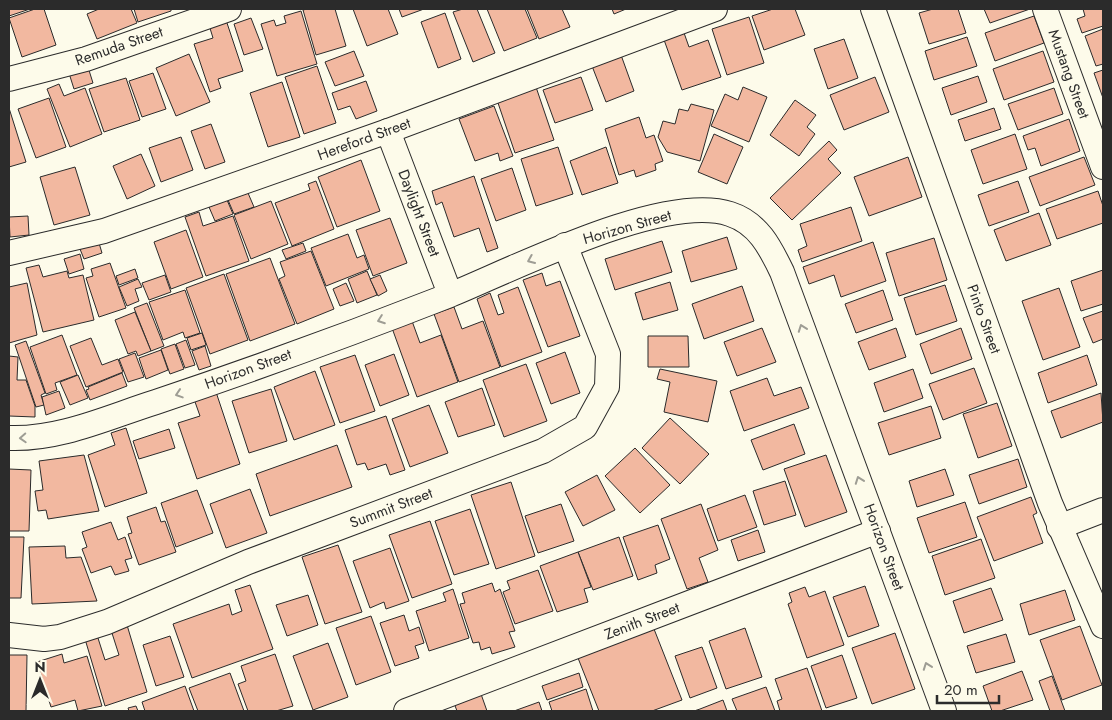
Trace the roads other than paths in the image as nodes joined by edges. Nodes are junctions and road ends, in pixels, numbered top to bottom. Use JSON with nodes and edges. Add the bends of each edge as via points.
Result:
{"nodes":[{"id":1,"x":228,"y":9,"type":"edge"},
{"id":2,"x":715,"y":9,"type":"edge"},
{"id":3,"x":873,"y":9,"type":"edge"},
{"id":4,"x":1045,"y":9,"type":"edge"},
{"id":5,"x":9,"y":79,"type":"edge"},
{"id":6,"x":388,"y":131,"type":"junction"},
{"id":7,"x":1103,"y":167,"type":"edge"},
{"id":8,"x":566,"y":245,"type":"junction"},
{"id":9,"x":9,"y":253,"type":"edge"},
{"id":10,"x":450,"y":294,"type":"junction"},
{"id":11,"x":9,"y":438,"type":"edge"},
{"id":12,"x":1103,"y":510,"type":"edge"},
{"id":13,"x":1059,"y":527,"type":"junction"},
{"id":14,"x":878,"y":531,"type":"junction"},
{"id":15,"x":1103,"y":626,"type":"edge"},
{"id":16,"x":9,"y":635,"type":"edge"},
{"id":17,"x":406,"y":711,"type":"edge"},
{"id":18,"x":944,"y":711,"type":"edge"}],
"edges":[{"from":1,"to":5,"type":"street","name":"Remuda Street","via":[[86,59]]},
{"from":2,"to":6,"type":"street","name":"Hereford Street"},
{"from":3,"to":13,"type":"street","name":"Pinto Street"},
{"from":4,"to":7,"type":"street","name":"Mustang Street"},
{"from":6,"to":9,"type":"street","name":"Hereford Street","via":[[104,231]]},
{"from":6,"to":10,"type":"street","name":"Daylight Street"},
{"from":8,"to":10,"type":"street","name":"Horizon Street","one_way":true},
{"from":14,"to":8,"type":"street","name":"Horizon Street","one_way":true,"via":[[782,272],[769,245],[750,223],[729,214],[700,209],[658,216]]},
{"from":8,"to":16,"type":"street","name":"Summit Street","via":[[608,354],[607,387],[585,427],[543,451],[248,562],[107,622],[60,637],[44,639]]},
{"from":10,"to":11,"type":"street","name":"Horizon Street","one_way":true,"via":[[220,380],[80,428],[49,435]]},
{"from":12,"to":13,"type":"street"},
{"from":13,"to":15,"type":"street","name":"Pinto Street"},
{"from":14,"to":17,"type":"street","name":"Zenith Street"},
{"from":18,"to":14,"type":"street","name":"Horizon Street","one_way":true}]}
